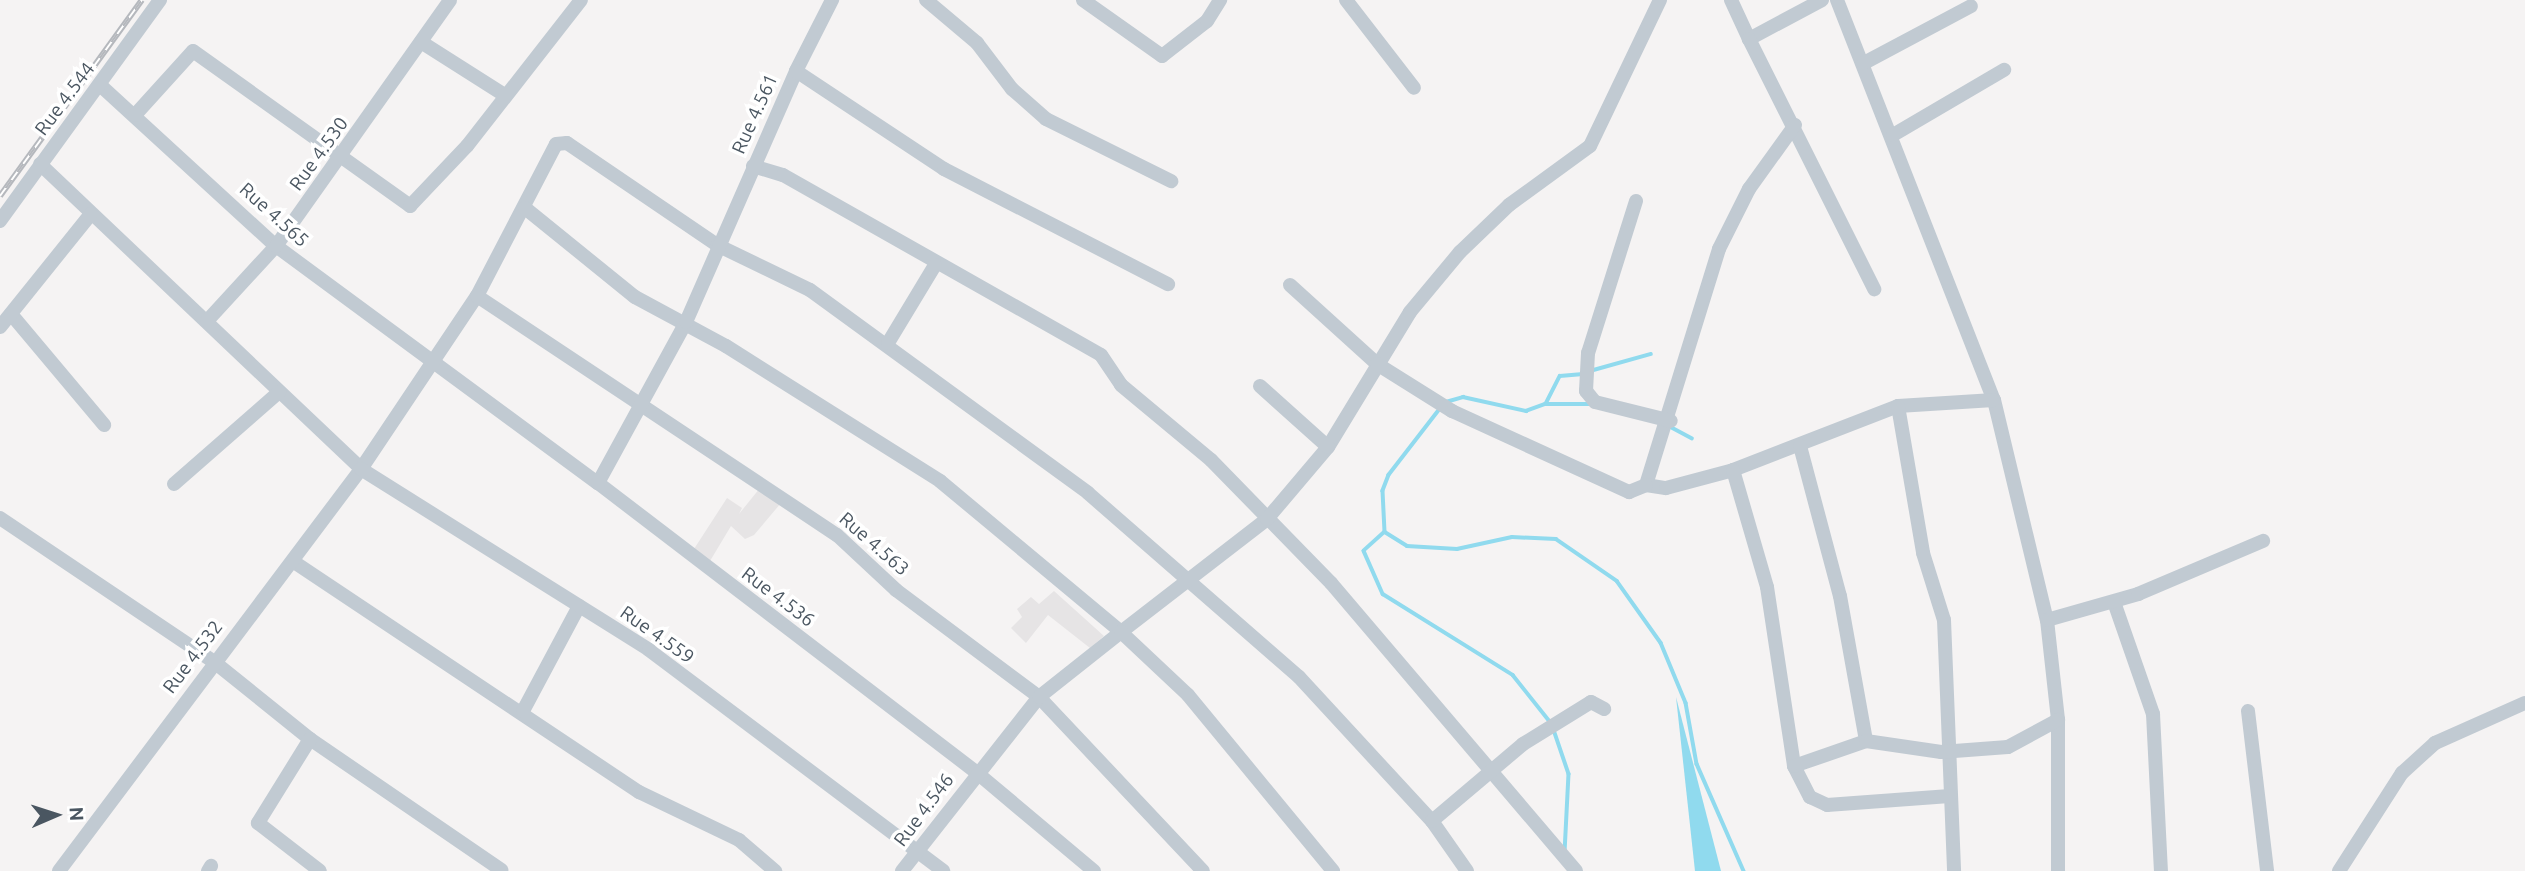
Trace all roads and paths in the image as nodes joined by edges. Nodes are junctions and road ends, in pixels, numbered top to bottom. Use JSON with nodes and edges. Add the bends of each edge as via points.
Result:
{"nodes":[{"id":1,"x":160,"y":0,"type":"edge"},
{"id":2,"x":450,"y":0,"type":"edge"},
{"id":3,"x":581,"y":0,"type":"edge"},
{"id":4,"x":832,"y":0,"type":"edge"},
{"id":5,"x":1083,"y":0,"type":"edge"},
{"id":6,"x":1220,"y":0,"type":"edge"},
{"id":7,"x":1346,"y":0,"type":"edge"},
{"id":8,"x":1660,"y":0,"type":"edge"},
{"id":9,"x":1731,"y":0,"type":"edge"},
{"id":10,"x":1822,"y":0,"type":"edge"},
{"id":11,"x":1837,"y":0,"type":"edge"},
{"id":12,"x":935,"y":3,"type":"edge"},
{"id":13,"x":1971,"y":6,"type":"dead end"},
{"id":14,"x":1749,"y":39,"type":"junction"},
{"id":15,"x":421,"y":42,"type":"junction"},
{"id":16,"x":1864,"y":63,"type":"junction"},
{"id":17,"x":2004,"y":70,"type":"dead end"},
{"id":18,"x":796,"y":71,"type":"junction"},
{"id":19,"x":100,"y":85,"type":"junction"},
{"id":20,"x":1414,"y":89,"type":"dead end"},
{"id":21,"x":503,"y":94,"type":"junction"},
{"id":22,"x":135,"y":115,"type":"junction"},
{"id":23,"x":1795,"y":125,"type":"junction"},
{"id":24,"x":1892,"y":135,"type":"junction"},
{"id":25,"x":342,"y":158,"type":"junction"},
{"id":26,"x":40,"y":164,"type":"junction"},
{"id":27,"x":753,"y":166,"type":"junction"},
{"id":28,"x":1171,"y":181,"type":"dead end"},
{"id":29,"x":1636,"y":201,"type":"dead end"},
{"id":30,"x":525,"y":208,"type":"junction"},
{"id":31,"x":91,"y":214,"type":"junction"},
{"id":32,"x":0,"y":220,"type":"edge"},
{"id":33,"x":717,"y":245,"type":"junction"},
{"id":34,"x":276,"y":246,"type":"junction"},
{"id":35,"x":935,"y":265,"type":"junction"},
{"id":36,"x":1168,"y":284,"type":"dead end"},
{"id":37,"x":1290,"y":285,"type":"dead end"},
{"id":38,"x":1874,"y":289,"type":"dead end"},
{"id":39,"x":477,"y":296,"type":"junction"},
{"id":40,"x":11,"y":314,"type":"junction"},
{"id":41,"x":207,"y":321,"type":"junction"},
{"id":42,"x":685,"y":322,"type":"junction"},
{"id":43,"x":0,"y":327,"type":"edge"},
{"id":44,"x":888,"y":343,"type":"junction"},
{"id":45,"x":433,"y":361,"type":"junction"},
{"id":46,"x":1377,"y":364,"type":"junction"},
{"id":47,"x":1260,"y":386,"type":"dead end"},
{"id":48,"x":279,"y":392,"type":"junction"},
{"id":49,"x":1994,"y":400,"type":"junction"},
{"id":50,"x":645,"y":406,"type":"junction"},
{"id":51,"x":1898,"y":406,"type":"junction"},
{"id":52,"x":1671,"y":421,"type":"junction"},
{"id":53,"x":104,"y":425,"type":"dead end"},
{"id":54,"x":1800,"y":446,"type":"junction"},
{"id":55,"x":1328,"y":447,"type":"junction"},
{"id":56,"x":361,"y":469,"type":"junction"},
{"id":57,"x":1733,"y":470,"type":"junction"},
{"id":58,"x":174,"y":484,"type":"dead end"},
{"id":59,"x":598,"y":484,"type":"junction"},
{"id":60,"x":1646,"y":485,"type":"junction"},
{"id":61,"x":0,"y":518,"type":"edge"},
{"id":62,"x":1266,"y":519,"type":"junction"},
{"id":63,"x":2263,"y":541,"type":"dead end"},
{"id":64,"x":294,"y":562,"type":"junction"},
{"id":65,"x":1188,"y":579,"type":"junction"},
{"id":66,"x":2114,"y":602,"type":"junction"},
{"id":67,"x":579,"y":606,"type":"junction"},
{"id":68,"x":2047,"y":620,"type":"junction"},
{"id":69,"x":1121,"y":632,"type":"junction"},
{"id":70,"x":213,"y":661,"type":"junction"},
{"id":71,"x":1038,"y":697,"type":"junction"},
{"id":72,"x":2525,"y":703,"type":"edge"},
{"id":73,"x":1604,"y":709,"type":"dead end"},
{"id":74,"x":523,"y":710,"type":"junction"},
{"id":75,"x":2248,"y":711,"type":"dead end"},
{"id":76,"x":2058,"y":720,"type":"junction"},
{"id":77,"x":310,"y":739,"type":"junction"},
{"id":78,"x":1866,"y":741,"type":"junction"},
{"id":79,"x":1954,"y":747,"type":"junction"},
{"id":80,"x":1794,"y":766,"type":"junction"},
{"id":81,"x":976,"y":772,"type":"junction"},
{"id":82,"x":1494,"y":772,"type":"junction"},
{"id":83,"x":1950,"y":796,"type":"junction"},
{"id":84,"x":1432,"y":821,"type":"junction"},
{"id":85,"x":918,"y":850,"type":"junction"},
{"id":86,"x":59,"y":871,"type":"edge"},
{"id":87,"x":320,"y":871,"type":"edge"},
{"id":88,"x":501,"y":871,"type":"edge"},
{"id":89,"x":775,"y":871,"type":"edge"},
{"id":90,"x":902,"y":871,"type":"edge"},
{"id":91,"x":943,"y":871,"type":"edge"},
{"id":92,"x":1094,"y":871,"type":"edge"},
{"id":93,"x":1203,"y":871,"type":"edge"},
{"id":94,"x":1333,"y":871,"type":"edge"},
{"id":95,"x":1466,"y":871,"type":"edge"},
{"id":96,"x":1576,"y":871,"type":"edge"},
{"id":97,"x":1954,"y":871,"type":"edge"},
{"id":98,"x":2058,"y":871,"type":"edge"},
{"id":99,"x":2161,"y":871,"type":"edge"},
{"id":100,"x":2267,"y":871,"type":"edge"},
{"id":101,"x":2339,"y":871,"type":"edge"}],
"edges":[{"from":1,"to":19,"type":"street","name":"Rue 4.544"},
{"from":2,"to":15,"type":"street","name":"Rue 4.530"},
{"from":3,"to":21,"type":"street"},
{"from":4,"to":18,"type":"street"},
{"from":5,"to":6,"type":"street","via":[[1162,56],[1207,21]]},
{"from":7,"to":20,"type":"street"},
{"from":8,"to":46,"type":"street","name":"Rue 4.546","via":[[1590,146],[1509,205],[1461,252]]},
{"from":9,"to":14,"type":"street"},
{"from":10,"to":14,"type":"street"},
{"from":11,"to":16,"type":"street"},
{"from":12,"to":28,"type":"street","via":[[1046,118]]},
{"from":13,"to":16,"type":"street"},
{"from":14,"to":23,"type":"street"},
{"from":15,"to":21,"type":"street"},
{"from":15,"to":25,"type":"street","name":"Rue 4.530"},
{"from":16,"to":24,"type":"street"},
{"from":17,"to":24,"type":"street"},
{"from":18,"to":27,"type":"street","name":"Rue 4.561"},
{"from":18,"to":36,"type":"street","name":"Rue 4.561","via":[[944,169]]},
{"from":19,"to":22,"type":"street","name":"Rue 4.565"},
{"from":19,"to":26,"type":"street","name":"Rue 4.544"},
{"from":21,"to":25,"type":"street","via":[[417,204],[404,205]]},
{"from":22,"to":25,"type":"street","via":[[193,51]]},
{"from":22,"to":34,"type":"street","name":"Rue 4.565"},
{"from":23,"to":38,"type":"street"},
{"from":23,"to":52,"type":"street","via":[[1749,188],[1719,249]]},
{"from":24,"to":49,"type":"street"},
{"from":25,"to":34,"type":"street","name":"Rue 4.530"},
{"from":26,"to":31,"type":"street"},
{"from":26,"to":32,"type":"street","name":"Rue 4.544"},
{"from":27,"to":33,"type":"street","name":"Rue 4.561"},
{"from":27,"to":35,"type":"street","via":[[783,175]]},
{"from":29,"to":52,"type":"street","via":[[1588,353],[1586,391],[1595,401]]},
{"from":30,"to":33,"type":"street","name":"Rue 4.532","via":[[556,144],[567,143]]},
{"from":30,"to":39,"type":"street","name":"Rue 4.532"},
{"from":30,"to":42,"type":"street","via":[[635,297]]},
{"from":31,"to":40,"type":"street"},
{"from":31,"to":41,"type":"street"},
{"from":33,"to":42,"type":"street","name":"Rue 4.561"},
{"from":33,"to":44,"type":"street","via":[[810,290]]},
{"from":34,"to":41,"type":"street","name":"Rue 4.530"},
{"from":34,"to":45,"type":"street","name":"Rue 4.565"},
{"from":35,"to":44,"type":"street"},
{"from":35,"to":62,"type":"street","via":[[1101,355],[1121,385],[1211,460]]},
{"from":37,"to":46,"type":"street"},
{"from":39,"to":45,"type":"street","name":"Rue 4.532"},
{"from":39,"to":50,"type":"street","name":"Rue 4.563"},
{"from":40,"to":43,"type":"street"},
{"from":40,"to":53,"type":"street"},
{"from":41,"to":48,"type":"street"},
{"from":42,"to":50,"type":"street","name":"Rue 4.561"},
{"from":42,"to":69,"type":"street","via":[[940,481]]},
{"from":44,"to":65,"type":"street","via":[[1088,493]]},
{"from":45,"to":56,"type":"street","name":"Rue 4.532"},
{"from":45,"to":59,"type":"street","name":"Rue 4.536"},
{"from":46,"to":55,"type":"street","name":"Rue 4.546"},
{"from":46,"to":60,"type":"street","via":[[1452,411],[1629,492]]},
{"from":47,"to":55,"type":"street"},
{"from":48,"to":56,"type":"street"},
{"from":48,"to":58,"type":"street"},
{"from":49,"to":51,"type":"street"},
{"from":49,"to":68,"type":"street"},
{"from":50,"to":59,"type":"street","name":"Rue 4.561"},
{"from":50,"to":71,"type":"street","name":"Rue 4.563","via":[[837,535],[896,590]]},
{"from":51,"to":54,"type":"street"},
{"from":51,"to":79,"type":"street","via":[[1923,553],[1944,620]]},
{"from":52,"to":60,"type":"street"},
{"from":54,"to":57,"type":"street"},
{"from":54,"to":78,"type":"street","via":[[1840,596]]},
{"from":55,"to":62,"type":"street","name":"Rue 4.546"},
{"from":56,"to":64,"type":"street","name":"Rue 4.532"},
{"from":56,"to":67,"type":"street","name":"Rue 4.559"},
{"from":57,"to":60,"type":"street","via":[[1666,488]]},
{"from":57,"to":80,"type":"street","via":[[1767,587]]},
{"from":59,"to":81,"type":"street","name":"Rue 4.536"},
{"from":61,"to":70,"type":"street"},
{"from":62,"to":65,"type":"street","name":"Rue 4.546"},
{"from":62,"to":82,"type":"street","via":[[1387,644]]},
{"from":63,"to":66,"type":"street"},
{"from":64,"to":70,"type":"street","name":"Rue 4.532"},
{"from":64,"to":74,"type":"street"},
{"from":65,"to":69,"type":"street","name":"Rue 4.546"},
{"from":65,"to":84,"type":"street","via":[[1299,677]]},
{"from":66,"to":68,"type":"street"},
{"from":66,"to":99,"type":"street","via":[[2153,713]]},
{"from":67,"to":74,"type":"street"},
{"from":67,"to":85,"type":"street","name":"Rue 4.559","via":[[649,650]]},
{"from":68,"to":76,"type":"street"},
{"from":69,"to":71,"type":"street","name":"Rue 4.546"},
{"from":69,"to":94,"type":"street","via":[[1188,695]]},
{"from":70,"to":77,"type":"street"},
{"from":70,"to":86,"type":"street","name":"Rue 4.532"},
{"from":71,"to":81,"type":"street","name":"Rue 4.546"},
{"from":71,"to":93,"type":"street","name":"Rue 4.563"},
{"from":72,"to":101,"type":"street","via":[[2435,743],[2402,773]]},
{"from":73,"to":82,"type":"street","via":[[1591,702],[1523,744]]},
{"from":74,"to":89,"type":"street","via":[[639,792],[739,839]]},
{"from":75,"to":100,"type":"street"},
{"from":76,"to":79,"type":"street","via":[[2008,747]]},
{"from":76,"to":98,"type":"street"},
{"from":77,"to":87,"type":"street","via":[[258,823]]},
{"from":77,"to":88,"type":"street"},
{"from":78,"to":79,"type":"street","via":[[1941,752]]},
{"from":78,"to":80,"type":"street"},
{"from":79,"to":83,"type":"street"},
{"from":80,"to":83,"type":"street","via":[[1818,805]]},
{"from":81,"to":85,"type":"street","name":"Rue 4.546"},
{"from":81,"to":92,"type":"street","name":"Rue 4.536"},
{"from":82,"to":84,"type":"street"},
{"from":82,"to":96,"type":"street"},
{"from":83,"to":97,"type":"street"},
{"from":84,"to":95,"type":"street"},
{"from":85,"to":90,"type":"street","name":"Rue 4.546"},
{"from":85,"to":91,"type":"street","name":"Rue 4.559"}]}
